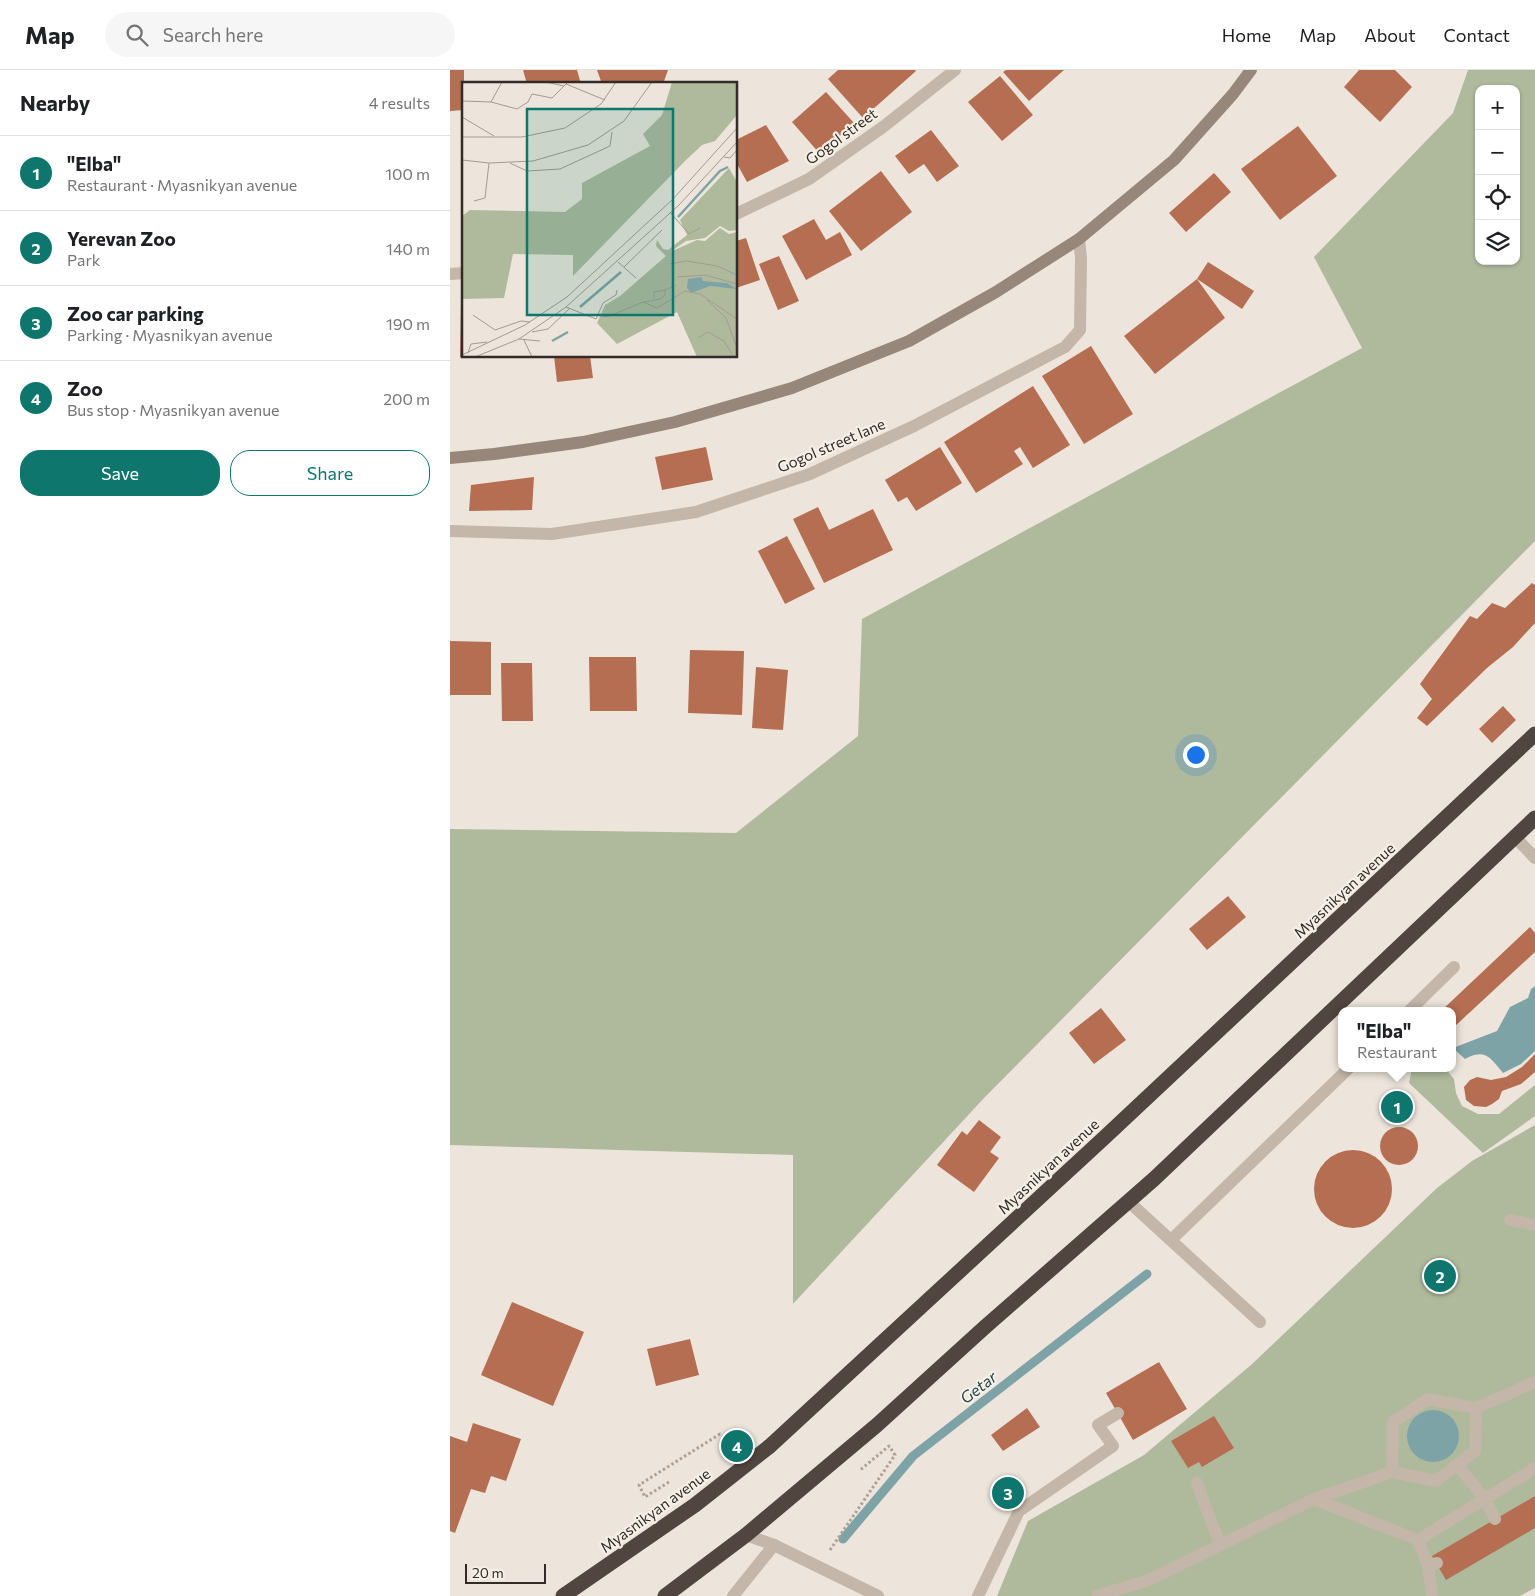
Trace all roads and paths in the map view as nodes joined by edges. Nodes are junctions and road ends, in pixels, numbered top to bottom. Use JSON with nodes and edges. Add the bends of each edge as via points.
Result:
{"nodes":[{"id":1,"x":955,"y":70,"type":"edge"},
{"id":2,"x":1251,"y":70,"type":"edge"},
{"id":3,"x":738,"y":213,"type":"edge"},
{"id":4,"x":1079,"y":239,"type":"junction"},
{"id":5,"x":450,"y":458,"type":"edge"},
{"id":6,"x":450,"y":531,"type":"edge"},
{"id":7,"x":1535,"y":734,"type":"edge"},
{"id":8,"x":1535,"y":818,"type":"edge"},
{"id":9,"x":1515,"y":837,"type":"junction"},
{"id":10,"x":1535,"y":858,"type":"edge"},
{"id":11,"x":1454,"y":967,"type":"dead end"},
{"id":12,"x":1412,"y":1007,"type":"edge"},
{"id":13,"x":1345,"y":1072,"type":"edge"},
{"id":14,"x":1128,"y":1201,"type":"junction"},
{"id":15,"x":1510,"y":1220,"type":"dead end"},
{"id":16,"x":1535,"y":1225,"type":"edge"},
{"id":17,"x":1170,"y":1240,"type":"junction"},
{"id":18,"x":1260,"y":1322,"type":"dead end"},
{"id":19,"x":1535,"y":1382,"type":"edge"},
{"id":20,"x":1476,"y":1408,"type":"junction"},
{"id":21,"x":1118,"y":1413,"type":"dead end"},
{"id":22,"x":737,"y":1446,"type":"dead end"},
{"id":23,"x":1456,"y":1465,"type":"junction"},
{"id":24,"x":1535,"y":1468,"type":"edge"},
{"id":25,"x":1392,"y":1472,"type":"junction"},
{"id":26,"x":855,"y":1475,"type":"dead end"},
{"id":27,"x":669,"y":1482,"type":"dead end"},
{"id":28,"x":1197,"y":1484,"type":"dead end"},
{"id":29,"x":1314,"y":1499,"type":"junction"},
{"id":30,"x":1485,"y":1499,"type":"junction"},
{"id":31,"x":1495,"y":1519,"type":"dead end"},
{"id":32,"x":746,"y":1534,"type":"junction"},
{"id":33,"x":1418,"y":1540,"type":"junction"},
{"id":34,"x":774,"y":1544,"type":"junction"},
{"id":35,"x":1220,"y":1545,"type":"junction"},
{"id":36,"x":818,"y":1567,"type":"junction"},
{"id":37,"x":563,"y":1596,"type":"edge"},
{"id":38,"x":665,"y":1596,"type":"edge"},
{"id":39,"x":733,"y":1596,"type":"edge"},
{"id":40,"x":878,"y":1596,"type":"edge"},
{"id":41,"x":978,"y":1596,"type":"edge"},
{"id":42,"x":1097,"y":1596,"type":"edge"},
{"id":43,"x":1432,"y":1596,"type":"edge"}],
"edges":[{"from":1,"to":3,"type":"street","name":"Gogol street","via":[[809,179]]},
{"from":2,"to":4,"type":"street","via":[[1174,160]]},
{"from":4,"to":5,"type":"street","via":[[996,292],[908,341],[792,388],[675,422],[583,442]]},
{"from":4,"to":6,"type":"street","name":"Gogol street lane","via":[[1082,258],[1080,330],[1065,347],[914,426],[810,474],[696,512],[552,534]]},
{"from":7,"to":37,"type":"highway","name":"Myasnikyan avenue","via":[[1091,1151],[770,1446],[695,1505]]},
{"from":8,"to":9,"type":"highway"},
{"from":9,"to":10,"type":"street"},
{"from":9,"to":14,"type":"highway"},
{"from":11,"to":12,"type":"street"},
{"from":13,"to":17,"type":"street"},
{"from":14,"to":17,"type":"street"},
{"from":14,"to":32,"type":"highway","via":[[877,1425]]},
{"from":15,"to":16,"type":"street"},
{"from":17,"to":18,"type":"street"},
{"from":19,"to":20,"type":"street"},
{"from":20,"to":23,"type":"street","via":[[1475,1451]]},
{"from":20,"to":25,"type":"street","via":[[1428,1399],[1393,1422]]},
{"from":21,"to":41,"type":"street","via":[[1098,1425],[1113,1446],[1019,1511]]},
{"from":22,"to":27,"type":"path","via":[[720,1434],[639,1485],[645,1497]]},
{"from":23,"to":25,"type":"street","via":[[1436,1481]]},
{"from":23,"to":30,"type":"street"},
{"from":24,"to":30,"type":"street"},
{"from":25,"to":29,"type":"street"},
{"from":26,"to":36,"type":"path","via":[[889,1446],[895,1454]]},
{"from":28,"to":35,"type":"street"},
{"from":29,"to":33,"type":"street"},
{"from":29,"to":35,"type":"street"},
{"from":30,"to":31,"type":"street"},
{"from":30,"to":33,"type":"street"},
{"from":32,"to":34,"type":"street"},
{"from":32,"to":38,"type":"highway"},
{"from":33,"to":43,"type":"street","via":[[1433,1564]]},
{"from":34,"to":36,"type":"street"},
{"from":34,"to":39,"type":"street"},
{"from":35,"to":42,"type":"street","via":[[1149,1580]]},
{"from":36,"to":40,"type":"street"}]}
